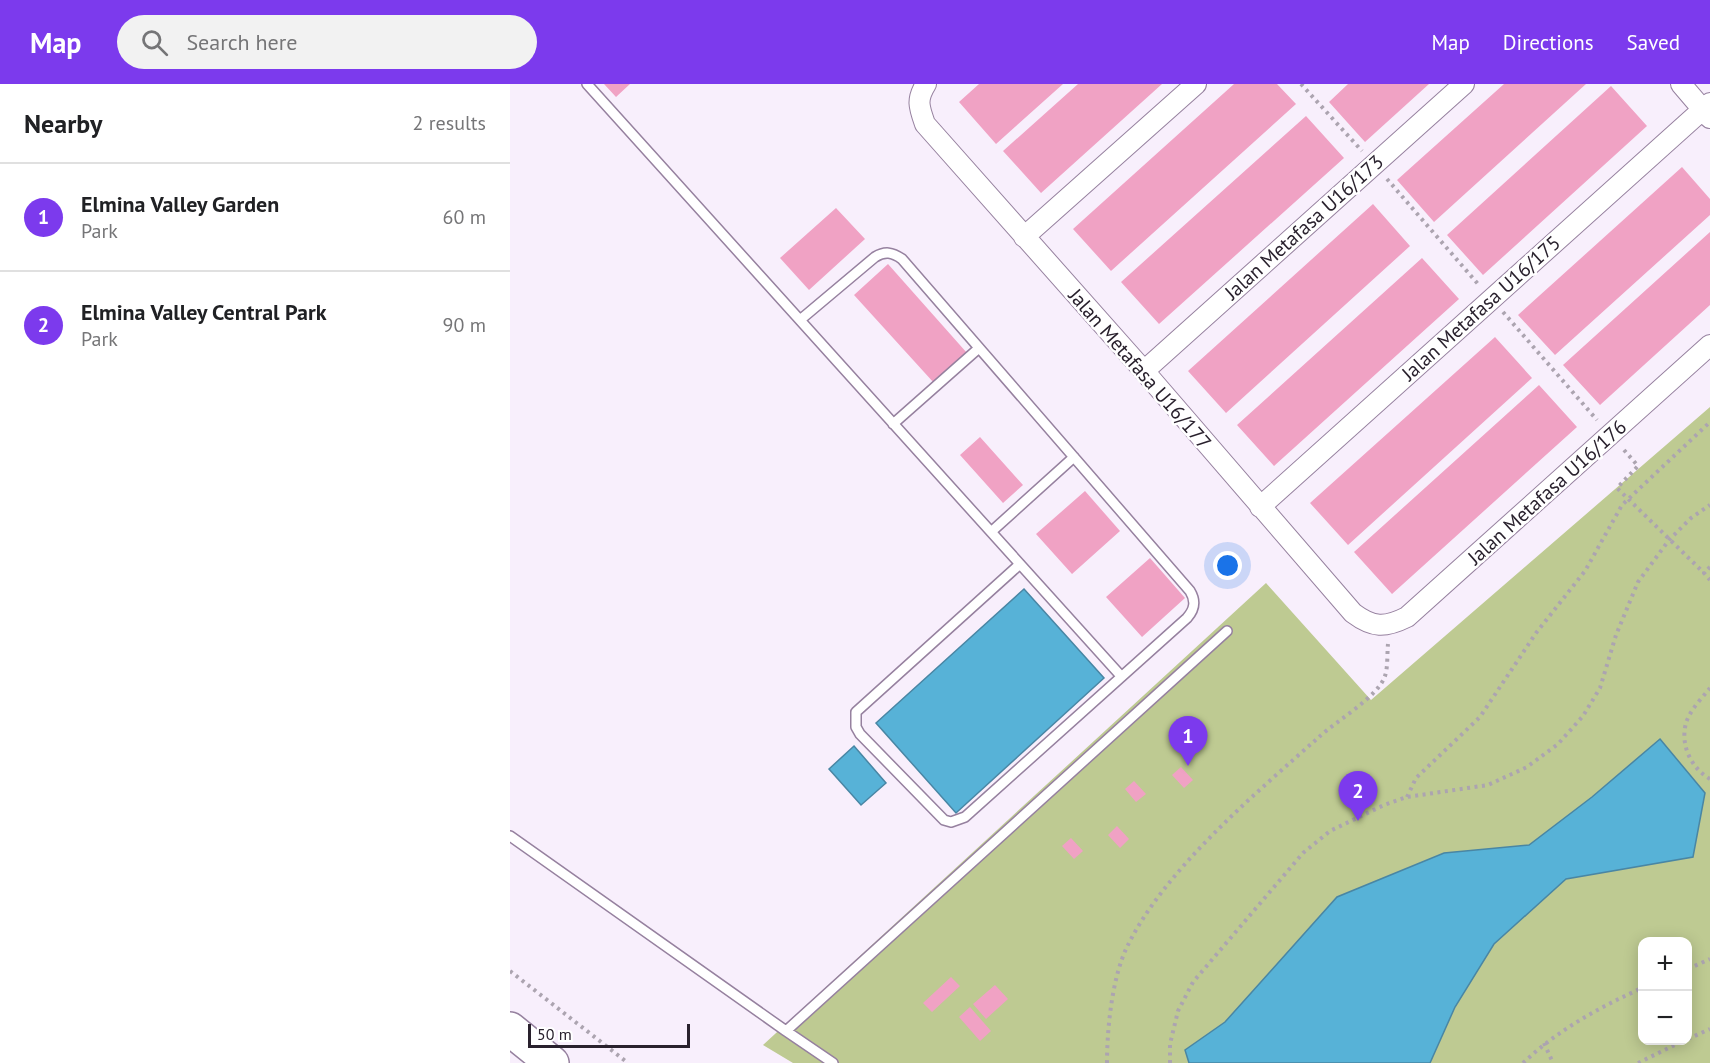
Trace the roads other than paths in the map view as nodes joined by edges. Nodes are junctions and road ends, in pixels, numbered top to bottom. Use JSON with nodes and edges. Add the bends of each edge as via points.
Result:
{"nodes":[{"id":1,"x":587,"y":84,"type":"edge"},
{"id":2,"x":1196,"y":84,"type":"edge"},
{"id":3,"x":1464,"y":84,"type":"edge"},
{"id":4,"x":1681,"y":84,"type":"edge"},
{"id":5,"x":922,"y":91,"type":"edge"},
{"id":6,"x":1708,"y":110,"type":"edge"},
{"id":7,"x":1024,"y":237,"type":"junction"},
{"id":8,"x":800,"y":320,"type":"junction"},
{"id":9,"x":1710,"y":345,"type":"edge"},
{"id":10,"x":979,"y":348,"type":"junction"},
{"id":11,"x":1144,"y":371,"type":"junction"},
{"id":12,"x":893,"y":424,"type":"junction"},
{"id":13,"x":1074,"y":457,"type":"junction"},
{"id":14,"x":1260,"y":507,"type":"junction"},
{"id":15,"x":991,"y":532,"type":"junction"},
{"id":16,"x":1020,"y":564,"type":"junction"},
{"id":17,"x":1378,"y":626,"type":"joint"},
{"id":18,"x":1227,"y":631,"type":"dead end"},
{"id":19,"x":1121,"y":676,"type":"junction"},
{"id":20,"x":510,"y":836,"type":"edge"},
{"id":21,"x":510,"y":1029,"type":"edge"},
{"id":22,"x":786,"y":1031,"type":"junction"},
{"id":23,"x":552,"y":1063,"type":"edge"},
{"id":24,"x":833,"y":1063,"type":"edge"}],
"edges":[{"from":1,"to":8,"type":"lane"},
{"from":2,"to":7,"type":"street"},
{"from":3,"to":11,"type":"street","name":"Jalan Metafasa U16/173"},
{"from":4,"to":6,"type":"street"},
{"from":5,"to":7,"type":"street","name":"Jalan Metafasa U16/177","via":[[920,110],[925,124]]},
{"from":6,"to":14,"type":"street","name":"Jalan Metafasa U16/175"},
{"from":7,"to":11,"type":"street","name":"Jalan Metafasa U16/177"},
{"from":8,"to":10,"type":"lane","via":[[875,257],[889,252],[902,259]]},
{"from":8,"to":12,"type":"lane"},
{"from":9,"to":17,"type":"street","name":"Jalan Metafasa U16/176","via":[[1407,617]]},
{"from":10,"to":12,"type":"lane"},
{"from":10,"to":13,"type":"lane"},
{"from":11,"to":14,"type":"street","name":"Jalan Metafasa U16/177"},
{"from":12,"to":15,"type":"lane"},
{"from":13,"to":15,"type":"lane"},
{"from":13,"to":19,"type":"lane","via":[[1194,597],[1187,618]]},
{"from":14,"to":17,"type":"street","name":"Jalan Metafasa U16/177","via":[[1353,613]]},
{"from":15,"to":16,"type":"lane"},
{"from":16,"to":19,"type":"lane"},
{"from":16,"to":19,"type":"lane","via":[[861,706],[855,720],[860,734],[938,816],[951,822],[959,820]]},
{"from":18,"to":22,"type":"lane"},
{"from":20,"to":22,"type":"lane"},
{"from":21,"to":23,"type":"highway"},
{"from":22,"to":24,"type":"lane"}]}
